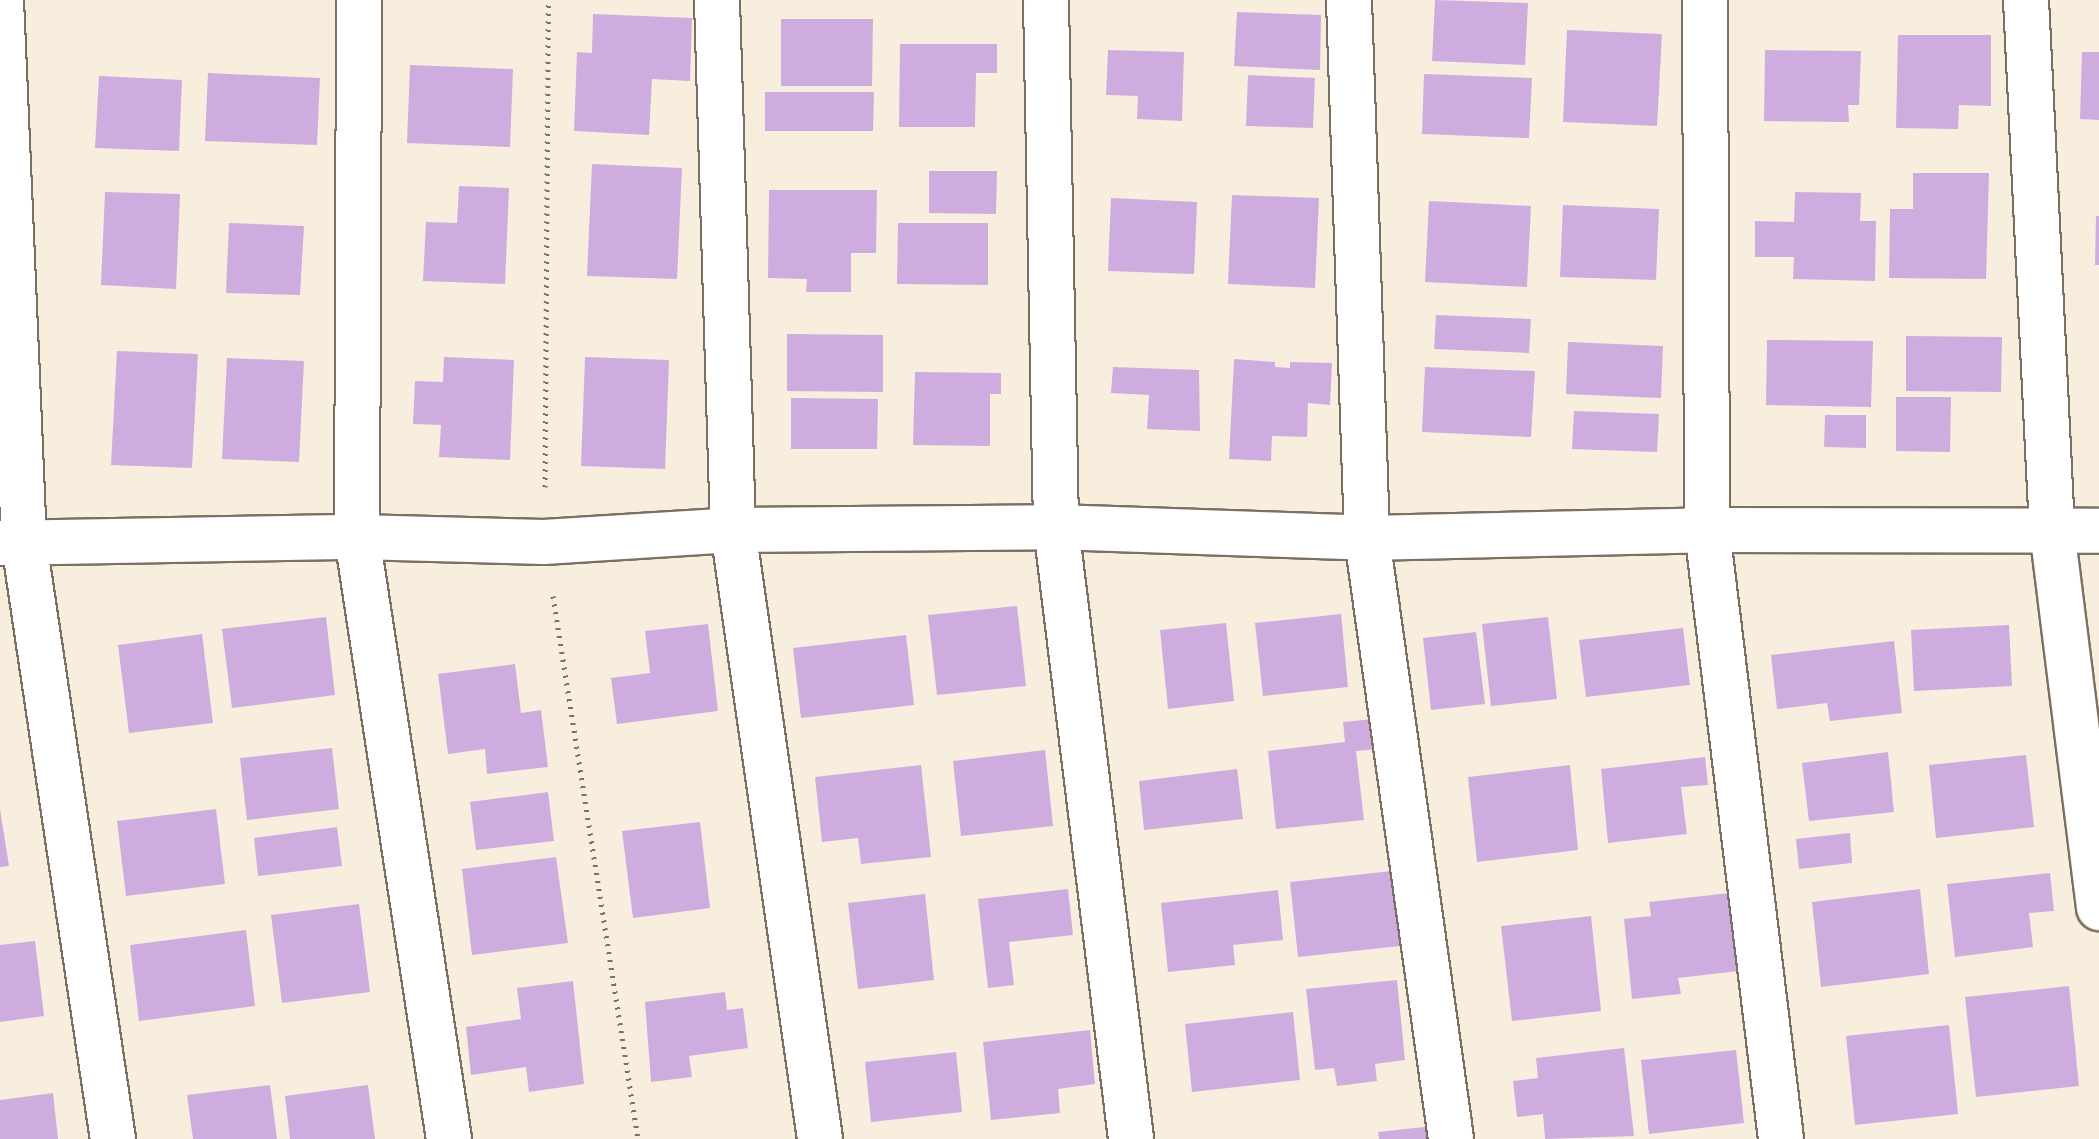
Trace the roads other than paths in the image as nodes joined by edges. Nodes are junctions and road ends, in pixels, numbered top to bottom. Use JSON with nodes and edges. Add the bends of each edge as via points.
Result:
{"nodes":[{"id":1,"x":1,"y":0,"type":"edge"},
{"id":2,"x":359,"y":0,"type":"edge"},
{"id":3,"x":717,"y":0,"type":"edge"},
{"id":4,"x":1046,"y":0,"type":"edge"},
{"id":5,"x":1349,"y":0,"type":"edge"},
{"id":6,"x":1705,"y":0,"type":"edge"},
{"id":7,"x":2026,"y":0,"type":"edge"},
{"id":8,"x":1056,"y":527,"type":"junction"},
{"id":9,"x":733,"y":530,"type":"junction"},
{"id":10,"x":1707,"y":530,"type":"junction"},
{"id":11,"x":2052,"y":530,"type":"junction"},
{"id":12,"x":2099,"y":531,"type":"edge"},
{"id":13,"x":357,"y":537,"type":"junction"},
{"id":14,"x":1367,"y":538,"type":"junction"},
{"id":15,"x":12,"y":543,"type":"edge"},
{"id":16,"x":2099,"y":908,"type":"edge"},
{"id":17,"x":113,"y":1139,"type":"edge"},
{"id":18,"x":449,"y":1139,"type":"edge"},
{"id":19,"x":820,"y":1139,"type":"edge"},
{"id":20,"x":1131,"y":1139,"type":"edge"},
{"id":21,"x":1451,"y":1139,"type":"edge"},
{"id":22,"x":1781,"y":1139,"type":"edge"}],
"edges":[{"from":1,"to":15,"type":"street"},
{"from":2,"to":13,"type":"street"},
{"from":3,"to":9,"type":"street"},
{"from":4,"to":8,"type":"street"},
{"from":5,"to":14,"type":"street"},
{"from":6,"to":10,"type":"street"},
{"from":7,"to":11,"type":"street"},
{"from":8,"to":9,"type":"street"},
{"from":8,"to":14,"type":"street"},
{"from":8,"to":20,"type":"street"},
{"from":9,"to":13,"type":"street","via":[[544,542]]},
{"from":9,"to":19,"type":"street"},
{"from":10,"to":11,"type":"street"},
{"from":10,"to":14,"type":"street"},
{"from":10,"to":22,"type":"street"},
{"from":11,"to":12,"type":"street"},
{"from":11,"to":16,"type":"street"},
{"from":13,"to":15,"type":"street"},
{"from":13,"to":18,"type":"street"},
{"from":14,"to":21,"type":"street"},
{"from":15,"to":17,"type":"street"}]}
